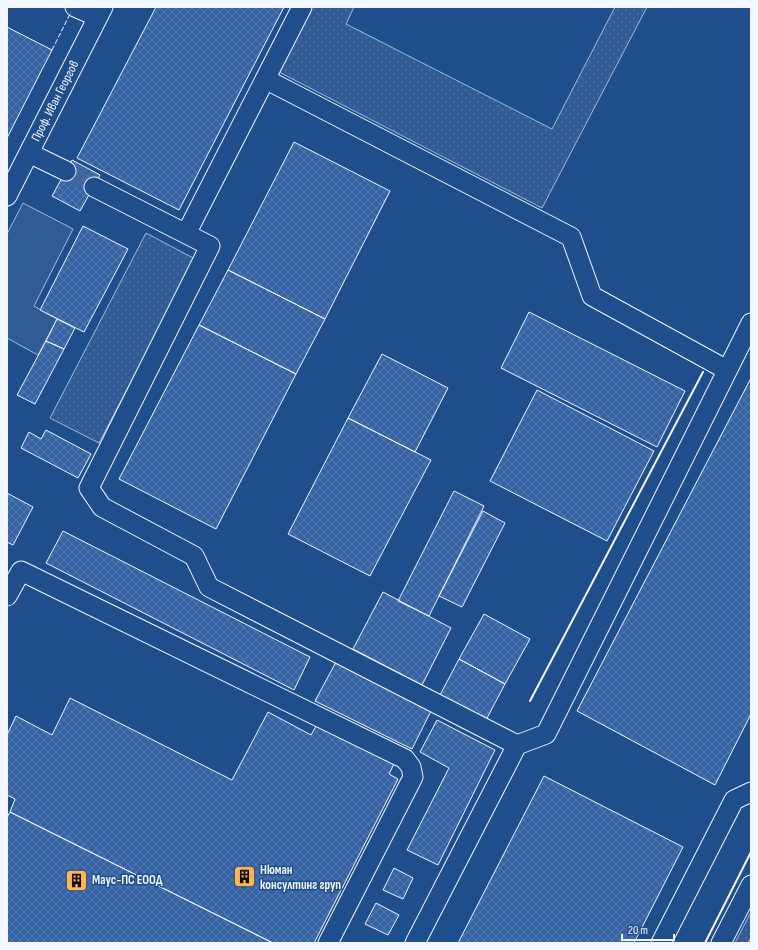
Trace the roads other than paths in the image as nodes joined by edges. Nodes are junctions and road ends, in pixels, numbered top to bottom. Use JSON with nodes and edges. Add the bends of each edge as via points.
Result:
{"nodes":[{"id":1,"x":75,"y":7,"type":"edge"},
{"id":2,"x":302,"y":7,"type":"edge"},
{"id":3,"x":101,"y":12,"type":"edge"},
{"id":4,"x":265,"y":79,"type":"junction"},
{"id":5,"x":29,"y":154,"type":"junction"},
{"id":6,"x":66,"y":171,"type":"tunnel mouth"},
{"id":7,"x":94,"y":186,"type":"tunnel mouth"},
{"id":8,"x":7,"y":196,"type":"edge"},
{"id":9,"x":181,"y":231,"type":"junction"},
{"id":10,"x":751,"y":323,"type":"edge"},
{"id":11,"x":727,"y":370,"type":"junction"},
{"id":12,"x":7,"y":596,"type":"edge"},
{"id":13,"x":517,"y":745,"type":"junction"},
{"id":14,"x":751,"y":792,"type":"edge"},
{"id":15,"x":751,"y":885,"type":"edge"},
{"id":16,"x":328,"y":943,"type":"edge"},
{"id":17,"x":415,"y":943,"type":"edge"},
{"id":18,"x":661,"y":943,"type":"edge"},
{"id":19,"x":721,"y":943,"type":"edge"}],
"edges":[{"from":1,"to":3,"type":"street"},
{"from":2,"to":4,"type":"street"},
{"from":3,"to":5,"type":"street","name":"Проф. Иван Георгов"},
{"from":4,"to":9,"type":"street","via":[[189,228]]},
{"from":4,"to":11,"type":"street","via":[[571,237],[592,296]]},
{"from":5,"to":6,"type":"street"},
{"from":5,"to":8,"type":"street","name":"Проф. Иван Георгов"},
{"from":7,"to":9,"type":"street"},
{"from":9,"to":13,"type":"street","via":[[210,246],[89,488],[102,507],[194,556],[209,587]]},
{"from":10,"to":11,"type":"street"},
{"from":11,"to":13,"type":"street","via":[[546,734]]},
{"from":12,"to":16,"type":"street","via":[[21,571],[405,759],[411,767],[413,777]]},
{"from":13,"to":17,"type":"street"},
{"from":14,"to":18,"type":"street","via":[[734,800]]},
{"from":15,"to":19,"type":"street"}]}
